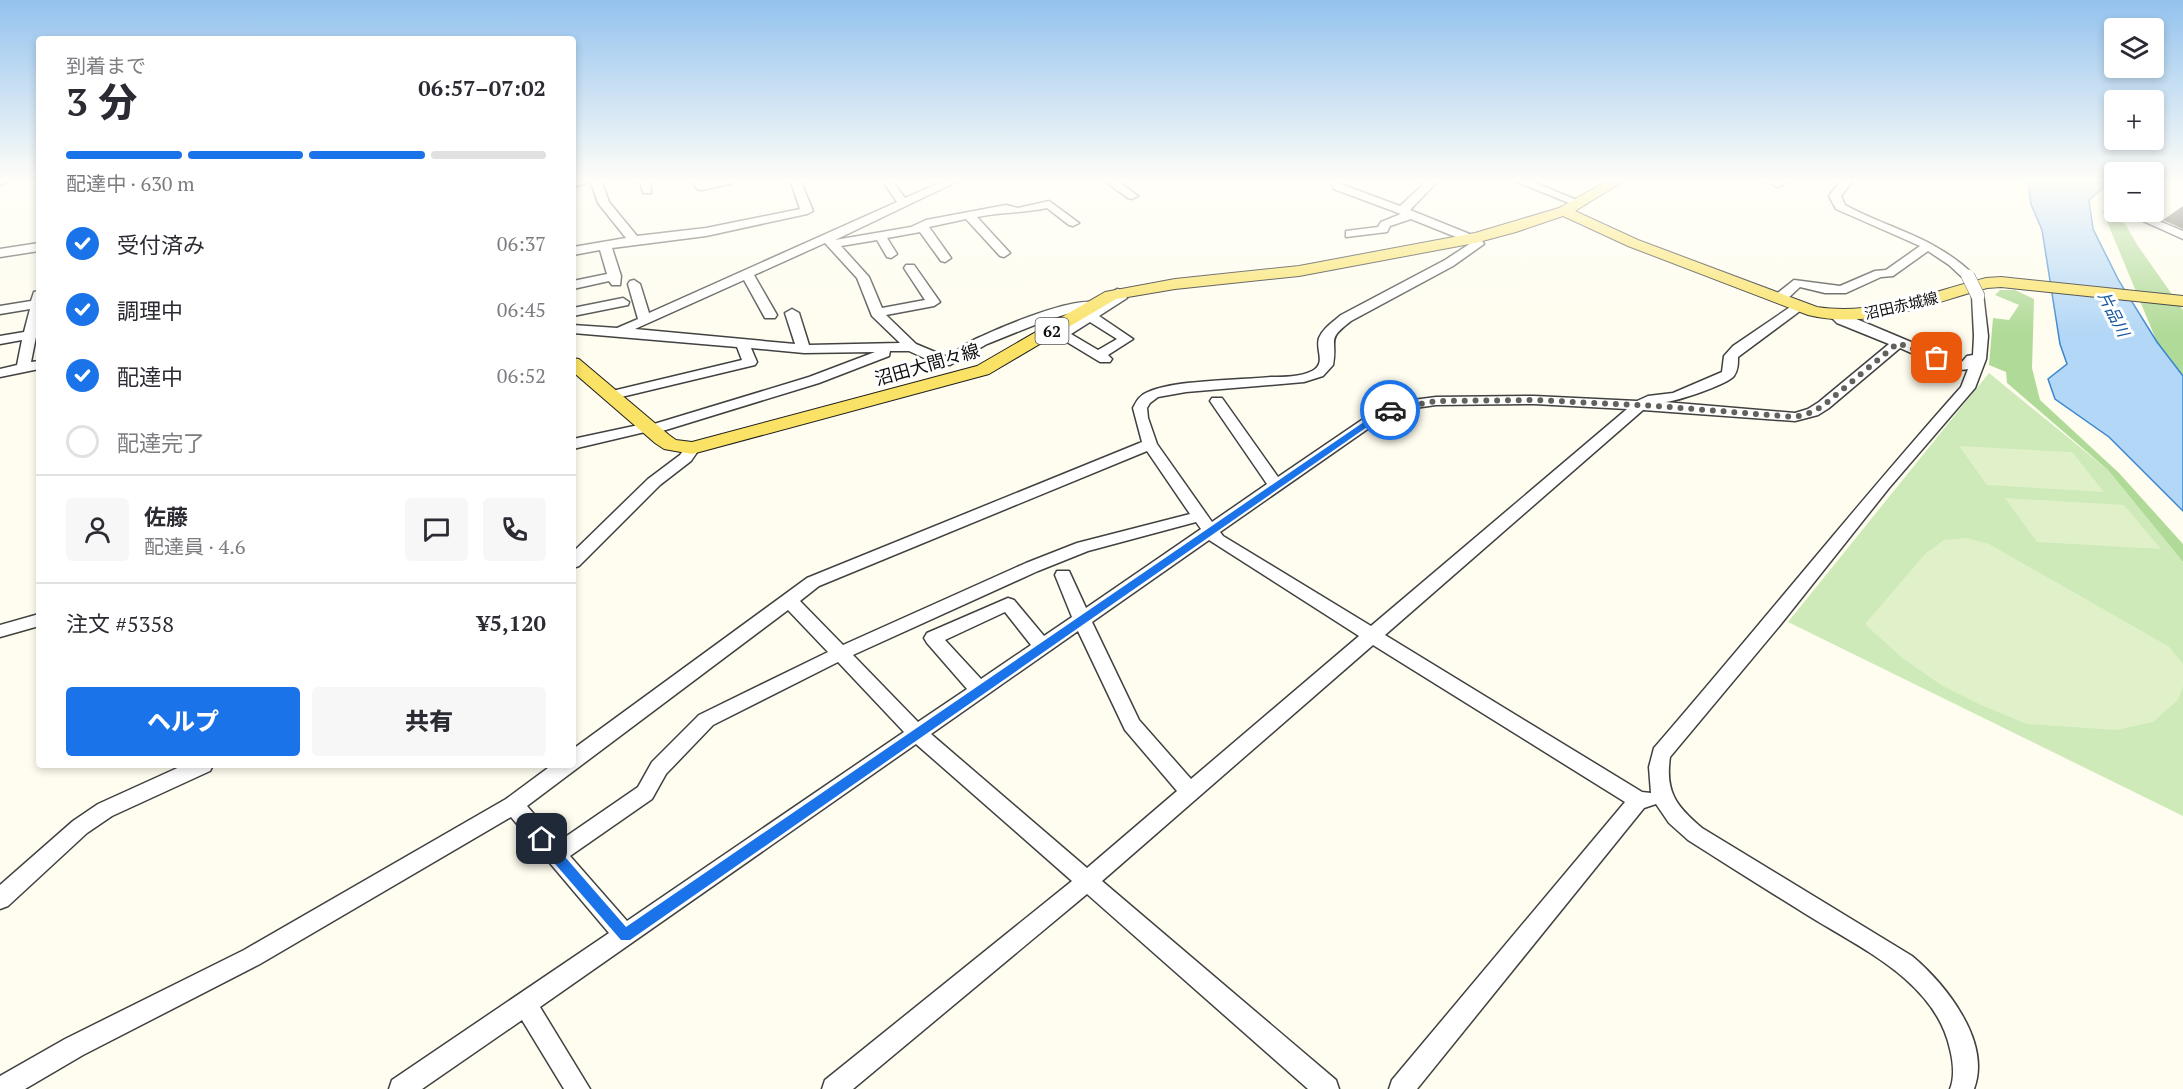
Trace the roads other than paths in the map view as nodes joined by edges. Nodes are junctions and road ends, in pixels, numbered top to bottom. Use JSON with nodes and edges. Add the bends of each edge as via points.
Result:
{"nodes":[{"id":1,"x":628,"y":233,"type":"edge"},
{"id":2,"x":699,"y":233,"type":"edge"},
{"id":3,"x":846,"y":233,"type":"edge"},
{"id":4,"x":893,"y":233,"type":"edge"},
{"id":5,"x":927,"y":233,"type":"edge"},
{"id":6,"x":984,"y":233,"type":"edge"},
{"id":7,"x":1360,"y":233,"type":"edge"},
{"id":8,"x":1457,"y":233,"type":"edge"},
{"id":9,"x":1499,"y":233,"type":"edge"},
{"id":10,"x":1615,"y":233,"type":"edge"},
{"id":11,"x":1898,"y":233,"type":"edge"},
{"id":12,"x":1350,"y":234,"type":"dead end"},
{"id":13,"x":880,"y":236,"type":"junction"},
{"id":14,"x":1473,"y":239,"type":"junction"},
{"id":15,"x":634,"y":240,"type":"junction"},
{"id":16,"x":830,"y":241,"type":"junction"},
{"id":17,"x":992,"y":241,"type":"junction"},
{"id":18,"x":977,"y":244,"type":"dead end"},
{"id":19,"x":605,"y":245,"type":"junction"},
{"id":20,"x":1929,"y":245,"type":"junction"},
{"id":21,"x":36,"y":247,"type":"edge"},
{"id":22,"x":576,"y":250,"type":"edge"},
{"id":23,"x":0,"y":252,"type":"edge"},
{"id":24,"x":1004,"y":253,"type":"dead end"},
{"id":25,"x":891,"y":255,"type":"dead end"},
{"id":26,"x":945,"y":258,"type":"dead end"},
{"id":27,"x":910,"y":268,"type":"dead end"},
{"id":28,"x":748,"y":275,"type":"junction"},
{"id":29,"x":576,"y":282,"type":"edge"},
{"id":30,"x":633,"y":284,"type":"dead end"},
{"id":31,"x":1780,"y":298,"type":"junction"},
{"id":32,"x":36,"y":301,"type":"edge"},
{"id":33,"x":2183,"y":301,"type":"edge"},
{"id":34,"x":623,"y":302,"type":"dead end"},
{"id":35,"x":1799,"y":305,"type":"junction"},
{"id":36,"x":0,"y":310,"type":"edge"},
{"id":37,"x":576,"y":311,"type":"edge"},
{"id":38,"x":1092,"y":311,"type":"junction"},
{"id":39,"x":792,"y":313,"type":"dead end"},
{"id":40,"x":877,"y":313,"type":"junction"},
{"id":41,"x":770,"y":315,"type":"dead end"},
{"id":42,"x":1837,"y":316,"type":"junction"},
{"id":43,"x":645,"y":321,"type":"junction"},
{"id":44,"x":576,"y":329,"type":"edge"},
{"id":45,"x":619,"y":332,"type":"junction"},
{"id":46,"x":35,"y":333,"type":"edge"},
{"id":47,"x":0,"y":340,"type":"edge"},
{"id":48,"x":1898,"y":343,"type":"junction"},
{"id":49,"x":743,"y":344,"type":"junction"},
{"id":50,"x":911,"y":348,"type":"junction"},
{"id":51,"x":804,"y":349,"type":"junction"},
{"id":52,"x":888,"y":349,"type":"junction"},
{"id":53,"x":1979,"y":359,"type":"junction"},
{"id":54,"x":576,"y":365,"type":"edge"},
{"id":55,"x":36,"y":366,"type":"edge"},
{"id":56,"x":23,"y":368,"type":"junction"},
{"id":57,"x":0,"y":373,"type":"edge"},
{"id":58,"x":613,"y":394,"type":"junction"},
{"id":59,"x":1217,"y":400,"type":"dead end"},
{"id":60,"x":1638,"y":406,"type":"junction"},
{"id":61,"x":650,"y":429,"type":"junction"},
{"id":62,"x":576,"y":443,"type":"edge"},
{"id":63,"x":1150,"y":444,"type":"junction"},
{"id":64,"x":692,"y":448,"type":"junction"},
{"id":65,"x":1277,"y":487,"type":"junction"},
{"id":66,"x":1206,"y":524,"type":"junction"},
{"id":67,"x":576,"y":559,"type":"edge"},
{"id":68,"x":1063,"y":575,"type":"dead end"},
{"id":69,"x":788,"y":599,"type":"junction"},
{"id":70,"x":36,"y":621,"type":"edge"},
{"id":71,"x":1082,"y":621,"type":"junction"},
{"id":72,"x":0,"y":631,"type":"edge"},
{"id":73,"x":1373,"y":635,"type":"junction"},
{"id":74,"x":1044,"y":648,"type":"junction"},
{"id":75,"x":840,"y":654,"type":"junction"},
{"id":76,"x":980,"y":692,"type":"junction"},
{"id":77,"x":918,"y":734,"type":"junction"},
{"id":78,"x":576,"y":758,"type":"edge"},
{"id":79,"x":196,"y":768,"type":"edge"},
{"id":80,"x":563,"y":768,"type":"edge"},
{"id":81,"x":1189,"y":791,"type":"junction"},
{"id":82,"x":1639,"y":800,"type":"junction"},
{"id":83,"x":1664,"y":801,"type":"junction"},
{"id":84,"x":513,"y":805,"type":"junction"},
{"id":85,"x":556,"y":855,"type":"junction"},
{"id":86,"x":1088,"y":880,"type":"junction"},
{"id":87,"x":0,"y":899,"type":"edge"},
{"id":88,"x":625,"y":935,"type":"junction"},
{"id":89,"x":525,"y":1004,"type":"junction"},
{"id":90,"x":1,"y":1089,"type":"edge"},
{"id":91,"x":401,"y":1089,"type":"edge"},
{"id":92,"x":578,"y":1089,"type":"edge"},
{"id":93,"x":834,"y":1089,"type":"edge"},
{"id":94,"x":1327,"y":1089,"type":"edge"},
{"id":95,"x":1401,"y":1089,"type":"edge"},
{"id":96,"x":1962,"y":1089,"type":"edge"}],
"edges":[{"from":1,"to":15,"type":"street"},
{"from":2,"to":15,"type":"street"},
{"from":3,"to":16,"type":"street"},
{"from":4,"to":13,"type":"street"},
{"from":5,"to":26,"type":"street"},
{"from":6,"to":17,"type":"street"},
{"from":7,"to":12,"type":"street"},
{"from":8,"to":14,"type":"street"},
{"from":9,"to":14,"type":"main road","name":"沼田大間々線","number":"62"},
{"from":10,"to":31,"type":"main road","name":"沼田赤城線","via":[[1633,243]]},
{"from":11,"to":20,"type":"street"},
{"from":13,"to":16,"type":"street"},
{"from":13,"to":25,"type":"street"},
{"from":14,"to":38,"type":"main road","name":"沼田大間々線","number":"62","via":[[1299,271],[1117,293]]},
{"from":14,"to":63,"type":"street","via":[[1478,244],[1449,263],[1332,328],[1325,340],[1329,356],[1323,371],[1294,380],[1186,388],[1149,397],[1140,408]]},
{"from":15,"to":19,"type":"street"},
{"from":16,"to":28,"type":"street"},
{"from":16,"to":40,"type":"street","via":[[863,277]]},
{"from":17,"to":18,"type":"street"},
{"from":17,"to":24,"type":"street"},
{"from":19,"to":22,"type":"street"},
{"from":19,"to":29,"type":"street","via":[[616,279]]},
{"from":20,"to":31,"type":"street","via":[[1889,273],[1842,290],[1798,283]]},
{"from":20,"to":53,"type":"street","bridge":true,"via":[[1968,276],[1978,296]]},
{"from":21,"to":23,"type":"street"},
{"from":27,"to":40,"type":"street","via":[[934,302]]},
{"from":28,"to":41,"type":"street"},
{"from":28,"to":43,"type":"street"},
{"from":30,"to":43,"type":"street"},
{"from":31,"to":35,"type":"main road","name":"沼田赤城線"},
{"from":32,"to":36,"type":"street"},
{"from":33,"to":42,"type":"main road","name":"沼田赤城線","via":[[2008,282],[1986,284],[1879,312]]},
{"from":34,"to":37,"type":"street"},
{"from":35,"to":42,"type":"main road","name":"沼田赤城線"},
{"from":35,"to":60,"type":"street","via":[[1738,349],[1731,356],[1727,375],[1676,397],[1648,400]]},
{"from":38,"to":38,"type":"street","via":[[1126,339],[1102,357],[1064,336],[1065,331]]},
{"from":38,"to":50,"type":"street","via":[[1076,307],[1042,317],[982,341],[950,361]]},
{"from":38,"to":64,"type":"main road","name":"沼田大間々線","number":"62","via":[[983,370]]},
{"from":39,"to":51,"type":"street"},
{"from":40,"to":50,"type":"street"},
{"from":42,"to":48,"type":"street"},
{"from":43,"to":45,"type":"street"},
{"from":44,"to":45,"type":"street"},
{"from":45,"to":49,"type":"street"},
{"from":46,"to":47,"type":"street"},
{"from":46,"to":56,"type":"street"},
{"from":48,"to":53,"type":"street","via":[[1962,367]]},
{"from":48,"to":60,"type":"street","via":[[1824,405],[1802,415]]},
{"from":49,"to":51,"type":"street"},
{"from":49,"to":58,"type":"street","via":[[750,362]]},
{"from":50,"to":52,"type":"street"},
{"from":51,"to":52,"type":"street"},
{"from":52,"to":61,"type":"street","via":[[814,380]]},
{"from":53,"to":83,"type":"street","via":[[1968,388],[1661,754],[1657,770]]},
{"from":54,"to":58,"type":"main road"},
{"from":55,"to":56,"type":"street"},
{"from":56,"to":57,"type":"street"},
{"from":58,"to":61,"type":"main road"},
{"from":59,"to":65,"type":"street"},
{"from":60,"to":65,"type":"street","via":[[1534,400],[1413,404],[1377,416]]},
{"from":60,"to":73,"type":"street"},
{"from":61,"to":62,"type":"street"},
{"from":61,"to":64,"type":"main road","via":[[671,445]]},
{"from":63,"to":66,"type":"street"},
{"from":63,"to":69,"type":"street","via":[[813,582]]},
{"from":64,"to":67,"type":"street","via":[[686,458],[654,482]]},
{"from":65,"to":66,"type":"street"},
{"from":66,"to":71,"type":"street"},
{"from":66,"to":73,"type":"street","via":[[1217,540]]},
{"from":66,"to":75,"type":"street","via":[[1083,547]]},
{"from":68,"to":71,"type":"street"},
{"from":69,"to":75,"type":"street"},
{"from":69,"to":78,"type":"street"},
{"from":70,"to":72,"type":"street"},
{"from":71,"to":74,"type":"street"},
{"from":71,"to":81,"type":"street","via":[[1132,725]]},
{"from":73,"to":81,"type":"street"},
{"from":73,"to":82,"type":"street"},
{"from":74,"to":76,"type":"street"},
{"from":74,"to":76,"type":"street","via":[[1008,604],[933,638]]},
{"from":75,"to":77,"type":"street"},
{"from":75,"to":85,"type":"street","via":[[706,720],[659,768],[645,793]]},
{"from":76,"to":77,"type":"street"},
{"from":77,"to":86,"type":"street"},
{"from":77,"to":88,"type":"street"},
{"from":79,"to":87,"type":"street","via":[[105,810],[80,827]]},
{"from":80,"to":84,"type":"street"},
{"from":81,"to":86,"type":"street"},
{"from":82,"to":83,"type":"street"},
{"from":82,"to":95,"type":"street"},
{"from":83,"to":96,"type":"street","via":[[1673,816],[1695,834],[1904,963],[1924,980],[1959,1033],[1965,1053]]},
{"from":84,"to":85,"type":"street"},
{"from":84,"to":90,"type":"street","via":[[252,957],[74,1047]]},
{"from":85,"to":88,"type":"street"},
{"from":86,"to":93,"type":"street"},
{"from":86,"to":94,"type":"street"},
{"from":88,"to":89,"type":"street"},
{"from":89,"to":91,"type":"street"},
{"from":89,"to":92,"type":"street"}]}
